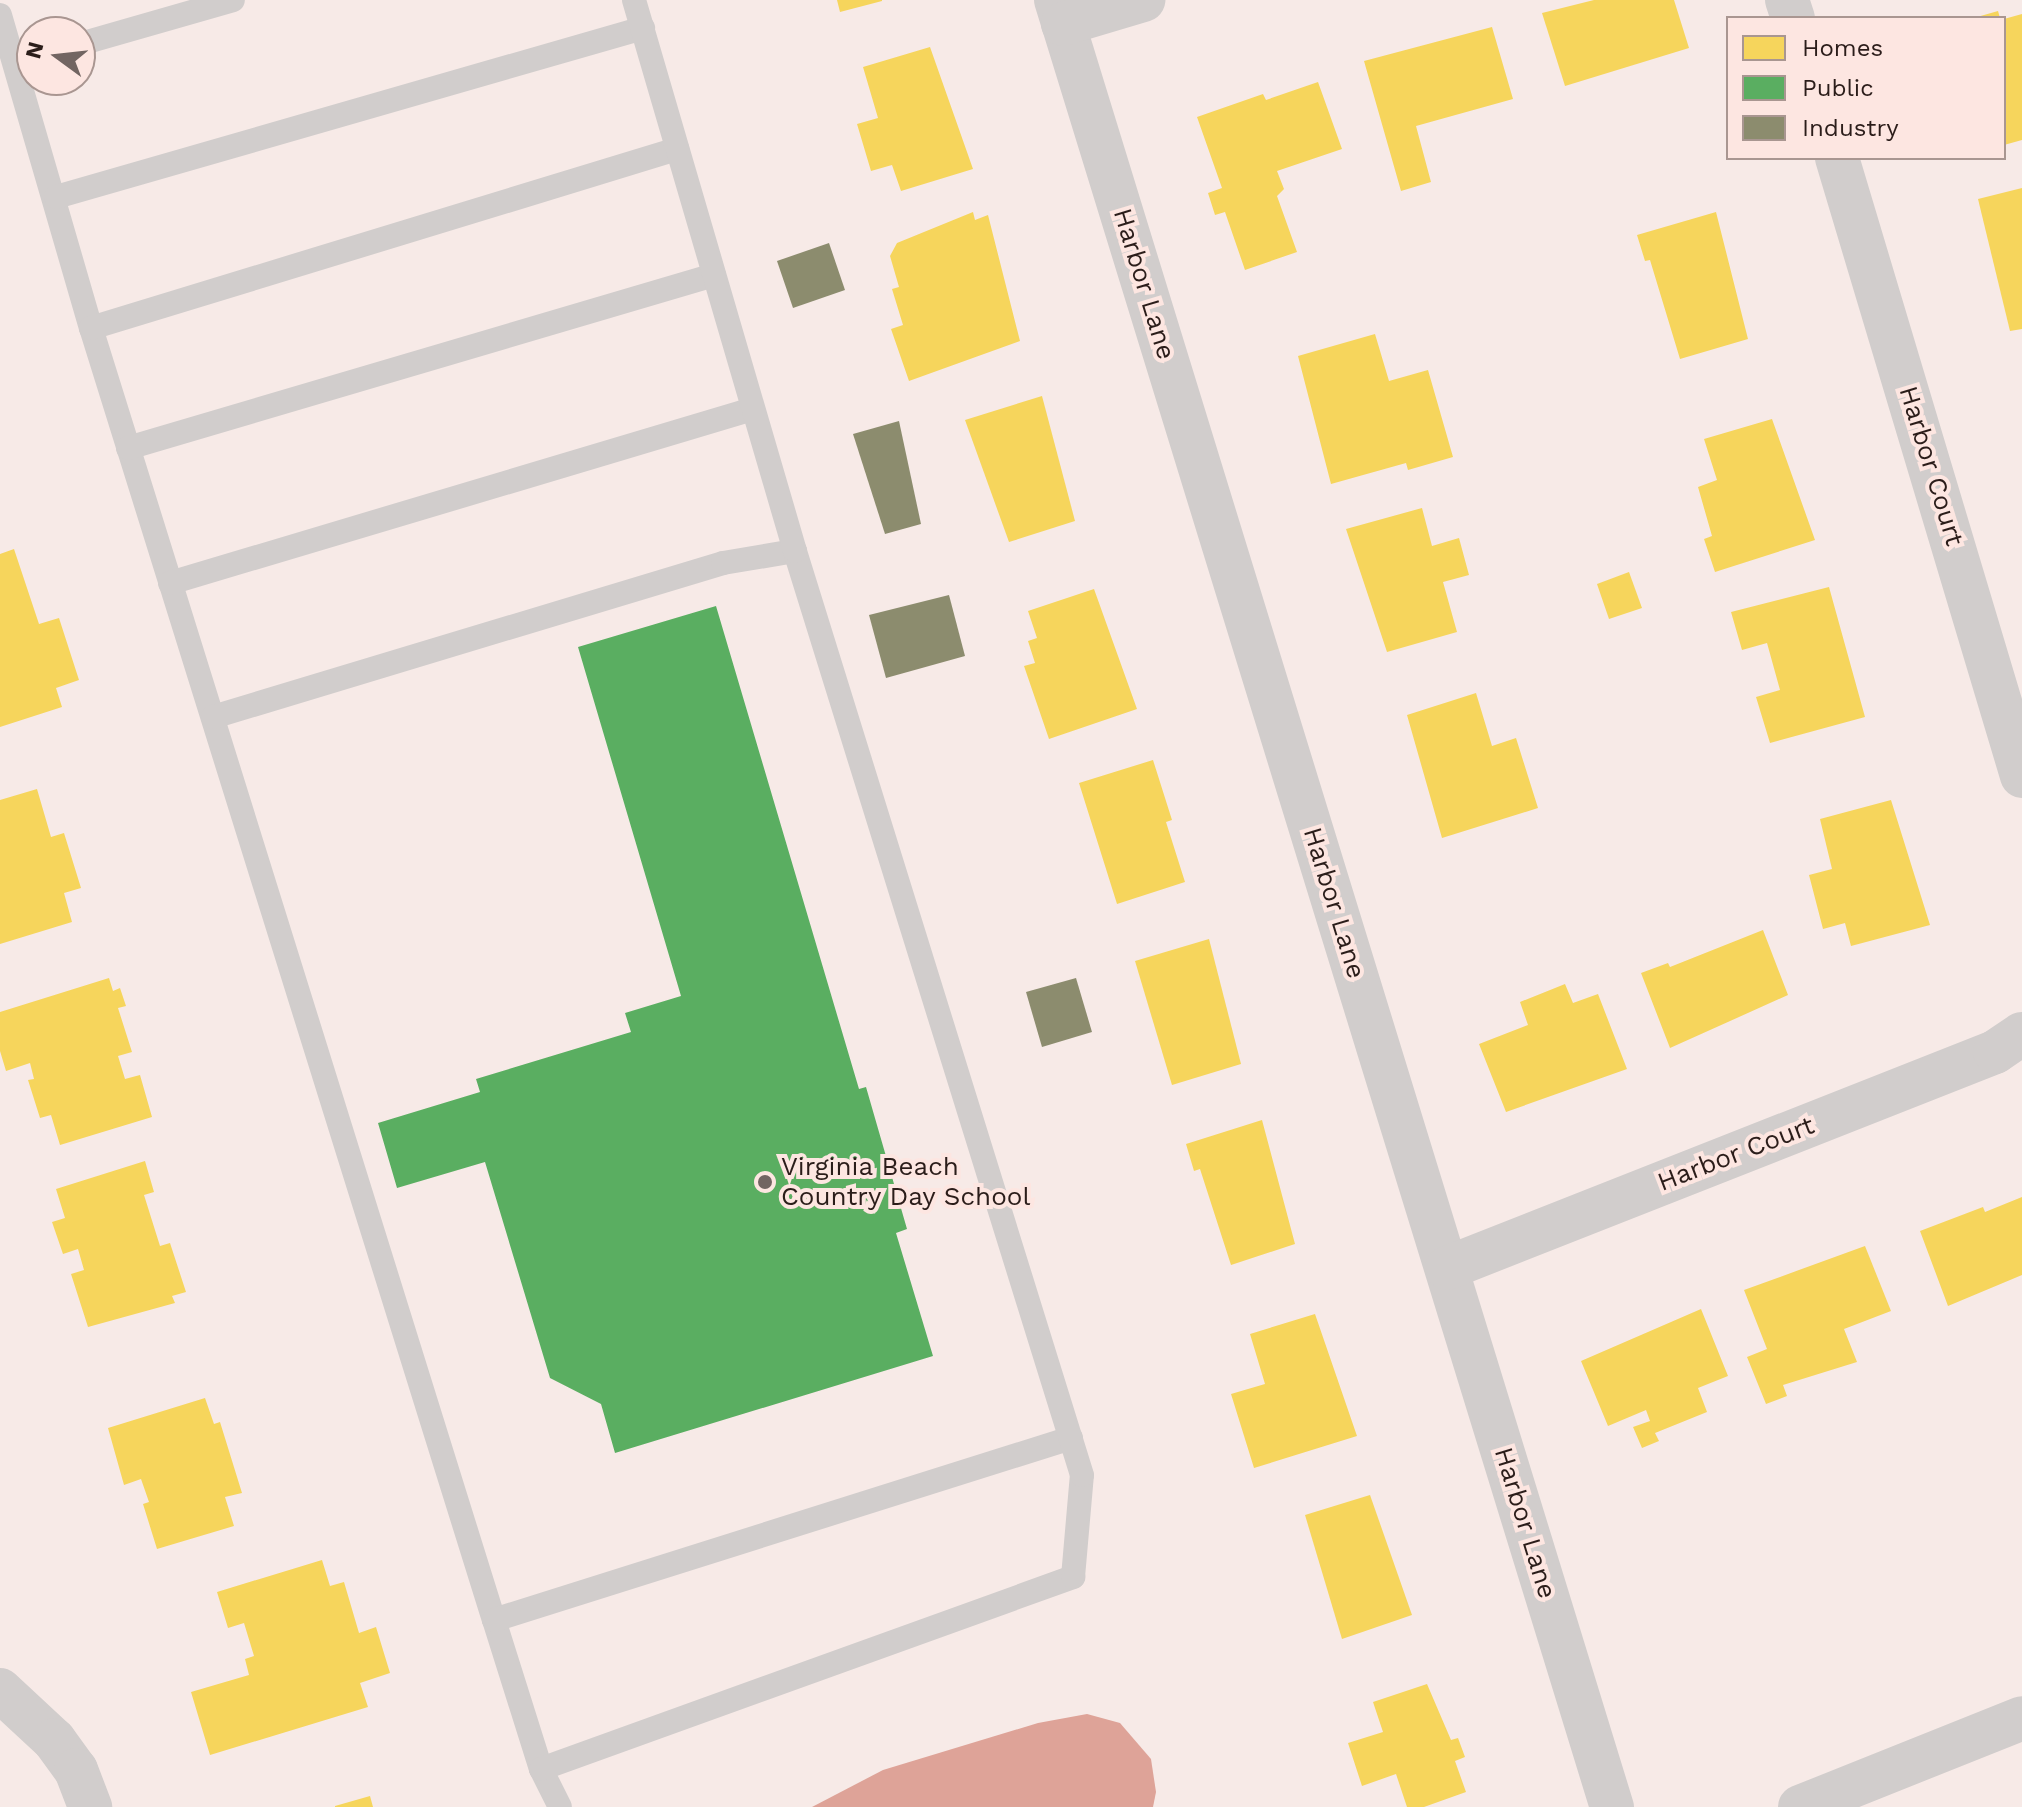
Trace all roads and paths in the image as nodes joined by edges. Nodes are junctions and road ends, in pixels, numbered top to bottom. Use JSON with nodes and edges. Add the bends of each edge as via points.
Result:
{"nodes":[{"id":1,"x":233,"y":0,"type":"edge"},
{"id":2,"x":634,"y":0,"type":"edge"},
{"id":3,"x":1143,"y":0,"type":"edge"},
{"id":4,"x":1060,"y":12,"type":"edge"},
{"id":5,"x":0,"y":15,"type":"edge"},
{"id":6,"x":643,"y":28,"type":"junction"},
{"id":7,"x":96,"y":39,"type":"edge"},
{"id":8,"x":16,"y":46,"type":"edge"},
{"id":9,"x":32,"y":96,"type":"edge"},
{"id":10,"x":677,"y":149,"type":"junction"},
{"id":11,"x":1838,"y":160,"type":"edge"},
{"id":12,"x":56,"y":197,"type":"junction"},
{"id":13,"x":714,"y":275,"type":"junction"},
{"id":14,"x":91,"y":328,"type":"junction"},
{"id":15,"x":753,"y":409,"type":"junction"},
{"id":16,"x":128,"y":448,"type":"junction"},
{"id":17,"x":795,"y":551,"type":"junction"},
{"id":18,"x":170,"y":583,"type":"junction"},
{"id":19,"x":213,"y":717,"type":"junction"},
{"id":20,"x":2022,"y":776,"type":"edge"},
{"id":21,"x":2022,"y":1034,"type":"edge"},
{"id":22,"x":1447,"y":1268,"type":"junction"},
{"id":23,"x":1071,"y":1438,"type":"junction"},
{"id":24,"x":494,"y":1620,"type":"junction"},
{"id":25,"x":0,"y":1690,"type":"edge"},
{"id":26,"x":2022,"y":1718,"type":"edge"},
{"id":27,"x":541,"y":1769,"type":"junction"},
{"id":28,"x":90,"y":1807,"type":"edge"},
{"id":29,"x":560,"y":1807,"type":"edge"},
{"id":30,"x":1612,"y":1807,"type":"edge"},
{"id":31,"x":1800,"y":1807,"type":"edge"}],
"edges":[{"from":1,"to":7,"type":"lane"},
{"from":2,"to":6,"type":"lane"},
{"from":3,"to":4,"type":"street"},
{"from":4,"to":22,"type":"street","name":"Harbor Lane"},
{"from":5,"to":8,"type":"lane"},
{"from":6,"to":10,"type":"lane"},
{"from":6,"to":12,"type":"lane"},
{"from":9,"to":12,"type":"lane"},
{"from":10,"to":13,"type":"lane"},
{"from":10,"to":14,"type":"lane"},
{"from":11,"to":20,"type":"street","name":"Harbor Court"},
{"from":12,"to":14,"type":"lane"},
{"from":13,"to":15,"type":"lane"},
{"from":13,"to":16,"type":"lane"},
{"from":14,"to":16,"type":"lane"},
{"from":15,"to":17,"type":"lane"},
{"from":15,"to":18,"type":"lane"},
{"from":16,"to":18,"type":"lane"},
{"from":17,"to":19,"type":"lane","via":[[723,563]]},
{"from":17,"to":23,"type":"lane"},
{"from":18,"to":19,"type":"lane"},
{"from":19,"to":24,"type":"lane"},
{"from":21,"to":22,"type":"street","name":"Harbor Court","via":[[1995,1052]]},
{"from":22,"to":30,"type":"street","name":"Harbor Lane"},
{"from":23,"to":24,"type":"lane"},
{"from":23,"to":27,"type":"lane","via":[[1082,1475],[1073,1577]]},
{"from":24,"to":27,"type":"lane"},
{"from":25,"to":28,"type":"street","via":[[54,1740],[76,1770]]},
{"from":26,"to":31,"type":"street"},
{"from":27,"to":29,"type":"lane"}]}
